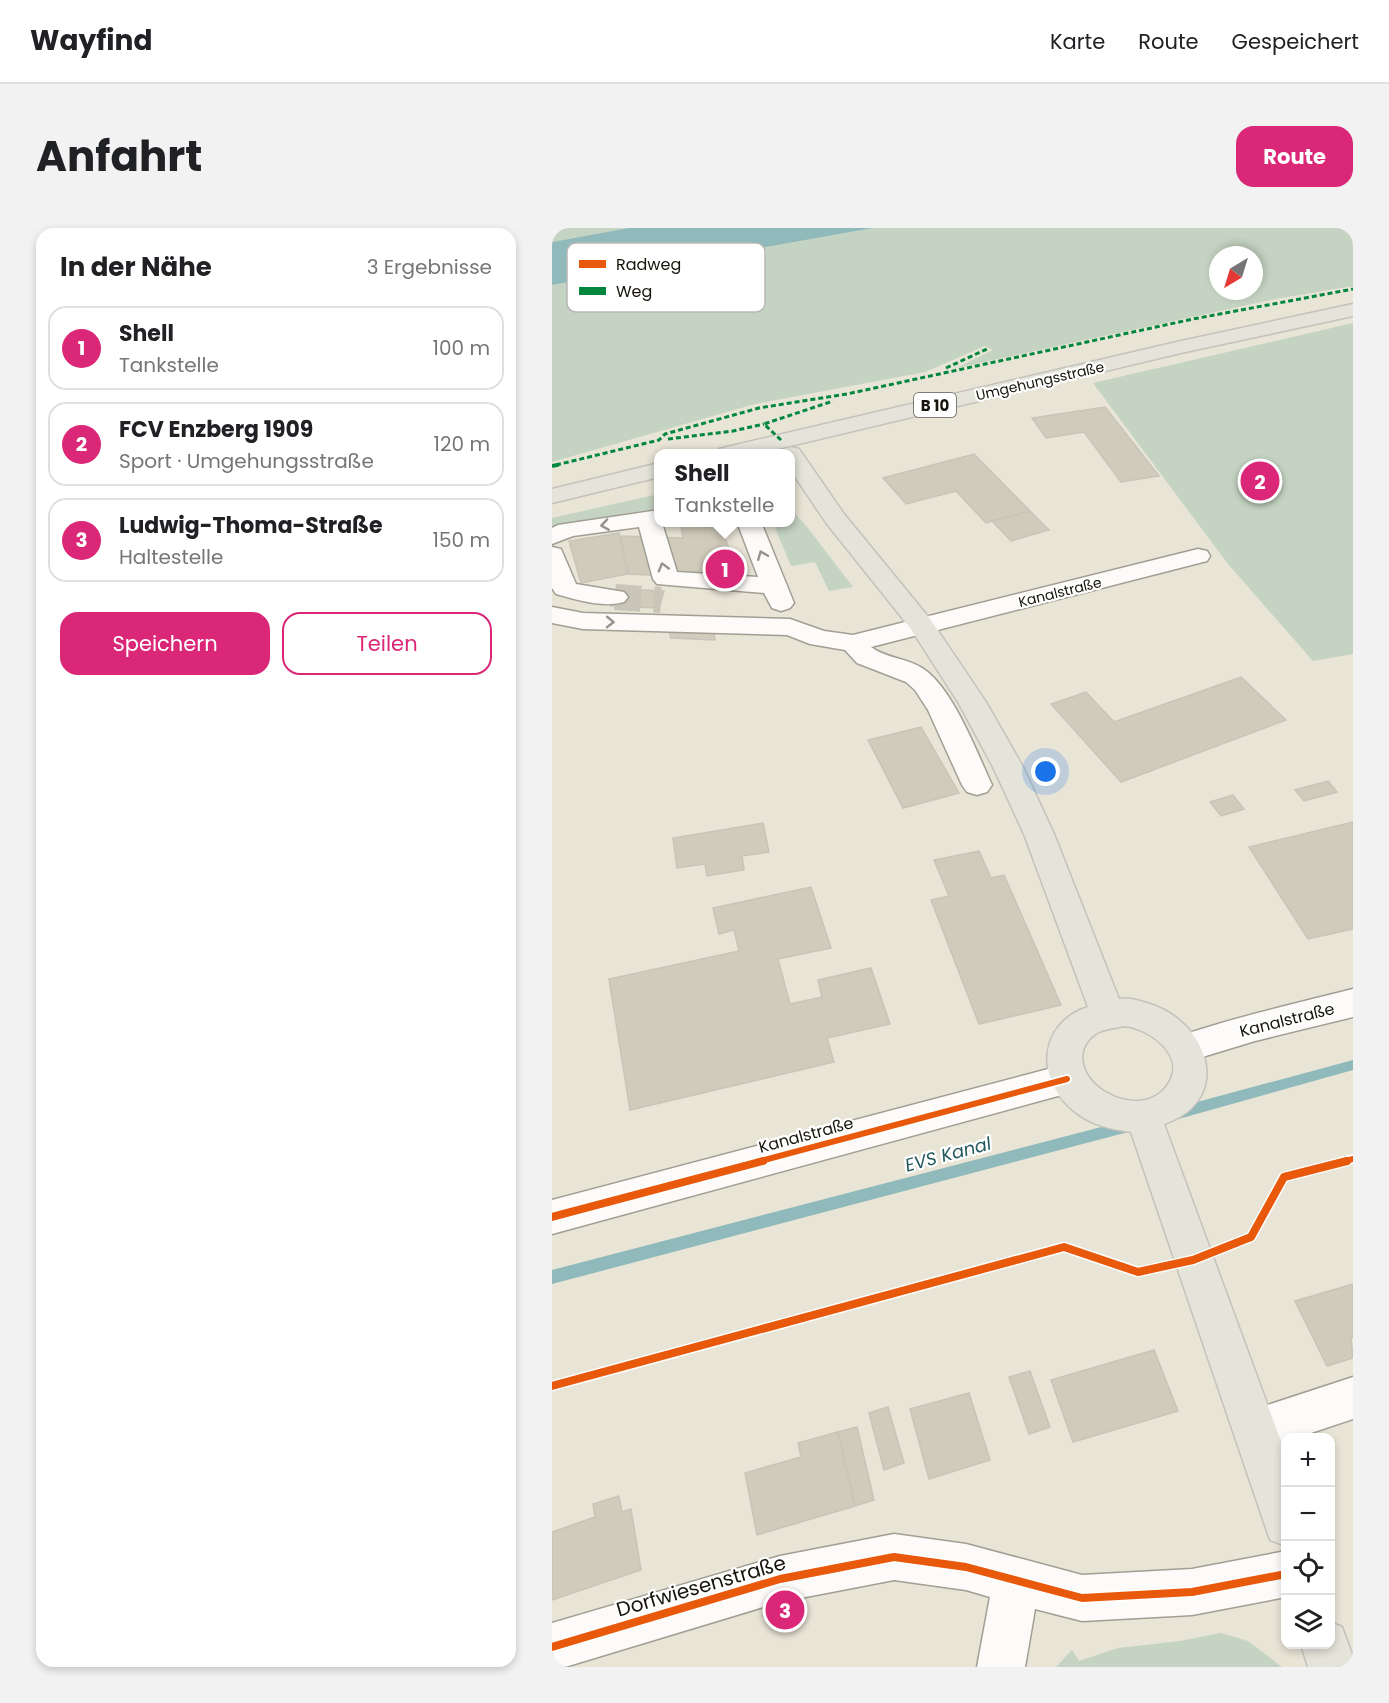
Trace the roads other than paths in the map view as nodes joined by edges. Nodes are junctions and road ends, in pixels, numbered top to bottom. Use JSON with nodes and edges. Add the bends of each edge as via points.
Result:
{"nodes":[{"id":1,"x":1353,"y":310,"type":"edge"},
{"id":2,"x":788,"y":449,"type":"edge"},
{"id":3,"x":795,"y":459,"type":"edge"},
{"id":4,"x":654,"y":471,"type":"edge"},
{"id":5,"x":654,"y":487,"type":"edge"},
{"id":6,"x":552,"y":498,"type":"edge"},
{"id":7,"x":800,"y":503,"type":"dead end"},
{"id":8,"x":654,"y":518,"type":"edge"},
{"id":9,"x":835,"y":519,"type":"junction"},
{"id":10,"x":656,"y":527,"type":"edge"},
{"id":11,"x":751,"y":527,"type":"edge"},
{"id":12,"x":552,"y":537,"type":"edge"},
{"id":13,"x":552,"y":554,"type":"edge"},
{"id":14,"x":1198,"y":556,"type":"dead end"},
{"id":15,"x":775,"y":586,"type":"junction"},
{"id":16,"x":615,"y":597,"type":"tunnel mouth"},
{"id":17,"x":661,"y":600,"type":"tunnel mouth"},
{"id":18,"x":552,"y":615,"type":"edge"},
{"id":19,"x":921,"y":625,"type":"junction"},
{"id":20,"x":752,"y":626,"type":"junction"},
{"id":21,"x":790,"y":627,"type":"junction"},
{"id":22,"x":853,"y":643,"type":"junction"},
{"id":23,"x":976,"y":785,"type":"dead end"},
{"id":24,"x":1353,"y":1003,"type":"edge"},
{"id":25,"x":1107,"y":1013,"type":"junction"},
{"id":26,"x":1186,"y":1048,"type":"junction"},
{"id":27,"x":1067,"y":1079,"type":"junction"},
{"id":28,"x":1143,"y":1115,"type":"junction"},
{"id":29,"x":552,"y":1217,"type":"edge"},
{"id":30,"x":1353,"y":1398,"type":"edge"},
{"id":31,"x":1255,"y":1429,"type":"junction"},
{"id":32,"x":1281,"y":1509,"type":"edge"},
{"id":33,"x":1281,"y":1576,"type":"edge"},
{"id":34,"x":1017,"y":1580,"type":"junction"},
{"id":35,"x":552,"y":1647,"type":"edge"},
{"id":36,"x":1327,"y":1649,"type":"edge"},
{"id":37,"x":1001,"y":1667,"type":"edge"},
{"id":38,"x":1332,"y":1667,"type":"edge"}],
"edges":[{"from":1,"to":2,"type":"main road","name":"Umgehungsstraße","number":"B 10","via":[[1192,345]]},
{"from":3,"to":9,"type":"main road"},
{"from":4,"to":6,"type":"main road"},
{"from":5,"to":6,"type":"main road"},
{"from":7,"to":9,"type":"main road"},
{"from":8,"to":12,"type":"street","one_way":true,"via":[[567,530]]},
{"from":9,"to":19,"type":"main road"},
{"from":15,"to":10,"type":"street","one_way":true,"via":[[666,579]]},
{"from":15,"to":11,"type":"street","one_way":true},
{"from":13,"to":16,"type":"street","via":[[565,589]]},
{"from":14,"to":19,"type":"street","name":"Kanalstraße"},
{"from":15,"to":21,"type":"street"},
{"from":17,"to":20,"type":"street","via":[[734,601]]},
{"from":18,"to":20,"type":"street","one_way":true,"via":[[583,621]]},
{"from":19,"to":22,"type":"street","name":"Kanalstraße"},
{"from":19,"to":25,"type":"main road","via":[[972,702],[1008,767],[1039,834]]},
{"from":20,"to":21,"type":"street"},
{"from":21,"to":22,"type":"street","via":[[819,638]]},
{"from":22,"to":23,"type":"street","via":[[860,654],[876,663],[903,668],[919,677],[956,739]]},
{"from":24,"to":26,"type":"street","name":"Kanalstraße"},
{"from":25,"to":26,"type":"main road","via":[[1146,1016],[1170,1030]]},
{"from":25,"to":27,"type":"main road","via":[[1083,1022],[1068,1038],[1062,1061]]},
{"from":26,"to":28,"type":"main road","via":[[1190,1070],[1186,1087],[1172,1104]]},
{"from":27,"to":28,"type":"main road","via":[[1078,1095],[1096,1107],[1118,1115]]},
{"from":27,"to":29,"type":"street","name":"Kanalstraße"},
{"from":28,"to":31,"type":"main road"},
{"from":30,"to":31,"type":"street"},
{"from":31,"to":32,"type":"main road"},
{"from":33,"to":34,"type":"street","name":"Dorfwiesenstraße","via":[[1192,1592],[1082,1598]]},
{"from":34,"to":35,"type":"street","name":"Dorfwiesenstraße","via":[[966,1567],[894,1557],[780,1579]]},
{"from":34,"to":37,"type":"street"},
{"from":36,"to":38,"type":"main road"}]}
